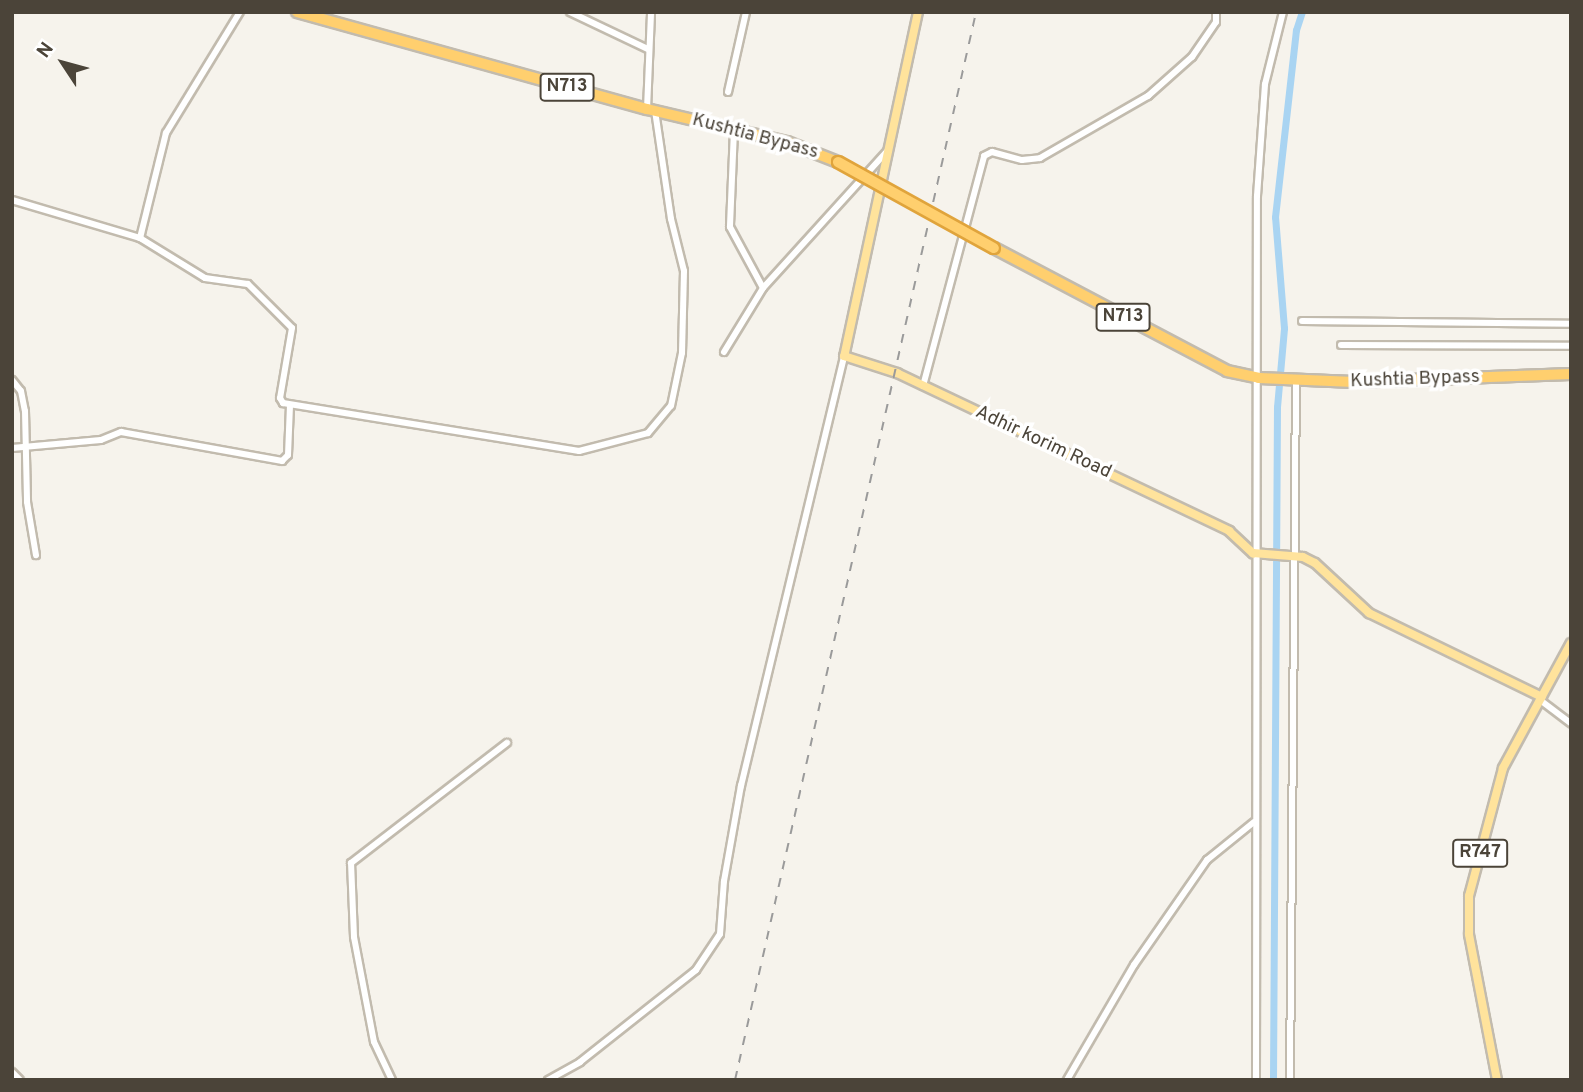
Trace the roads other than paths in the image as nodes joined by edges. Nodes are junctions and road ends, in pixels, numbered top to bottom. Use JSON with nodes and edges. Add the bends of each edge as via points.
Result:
{"nodes":[{"id":1,"x":240,"y":12,"type":"edge"},
{"id":2,"x":297,"y":12,"type":"edge"},
{"id":3,"x":570,"y":12,"type":"edge"},
{"id":4,"x":651,"y":12,"type":"edge"},
{"id":5,"x":746,"y":12,"type":"edge"},
{"id":6,"x":918,"y":12,"type":"edge"},
{"id":7,"x":1216,"y":12,"type":"edge"},
{"id":8,"x":1283,"y":12,"type":"edge"},
{"id":9,"x":648,"y":49,"type":"junction"},
{"id":10,"x":728,"y":92,"type":"dead end"},
{"id":11,"x":651,"y":110,"type":"junction"},
{"id":12,"x":734,"y":130,"type":"junction"},
{"id":13,"x":889,"y":149,"type":"junction"},
{"id":14,"x":12,"y":200,"type":"edge"},
{"id":15,"x":140,"y":238,"type":"junction"},
{"id":16,"x":763,"y":288,"type":"junction"},
{"id":17,"x":1302,"y":321,"type":"dead end"},
{"id":18,"x":1571,"y":324,"type":"edge"},
{"id":19,"x":1341,"y":345,"type":"dead end"},
{"id":20,"x":1571,"y":346,"type":"edge"},
{"id":21,"x":724,"y":352,"type":"dead end"},
{"id":22,"x":845,"y":356,"type":"junction"},
{"id":23,"x":1571,"y":374,"type":"edge"},
{"id":24,"x":1257,"y":378,"type":"junction"},
{"id":25,"x":12,"y":380,"type":"edge"},
{"id":26,"x":1295,"y":381,"type":"junction"},
{"id":27,"x":923,"y":386,"type":"junction"},
{"id":28,"x":290,"y":405,"type":"junction"},
{"id":29,"x":26,"y":447,"type":"junction"},
{"id":30,"x":12,"y":448,"type":"edge"},
{"id":31,"x":1259,"y":554,"type":"junction"},
{"id":32,"x":36,"y":555,"type":"dead end"},
{"id":33,"x":1295,"y":556,"type":"junction"},
{"id":34,"x":1571,"y":643,"type":"edge"},
{"id":35,"x":1541,"y":699,"type":"junction"},
{"id":36,"x":1571,"y":723,"type":"edge"},
{"id":37,"x":507,"y":743,"type":"dead end"},
{"id":38,"x":1254,"y":822,"type":"junction"},
{"id":39,"x":12,"y":1072,"type":"edge"},
{"id":40,"x":20,"y":1080,"type":"edge"},
{"id":41,"x":392,"y":1080,"type":"edge"},
{"id":42,"x":548,"y":1080,"type":"edge"},
{"id":43,"x":1068,"y":1080,"type":"edge"},
{"id":44,"x":1256,"y":1080,"type":"edge"},
{"id":45,"x":1290,"y":1080,"type":"edge"},
{"id":46,"x":1497,"y":1080,"type":"edge"}],
"edges":[{"from":1,"to":15,"type":"street","via":[[166,133]]},
{"from":2,"to":11,"type":"highway","name":"Kushtia Bypass","number":"N713"},
{"from":3,"to":9,"type":"street"},
{"from":4,"to":9,"type":"street"},
{"from":5,"to":10,"type":"street"},
{"from":6,"to":13,"type":"main road"},
{"from":7,"to":27,"type":"street","via":[[1216,22],[1185,65],[1148,96],[1040,158],[1022,160],[992,152],[984,156]]},
{"from":8,"to":24,"type":"street","via":[[1265,83],[1259,141]]},
{"from":9,"to":11,"type":"street"},
{"from":11,"to":12,"type":"highway","name":"Kushtia Bypass","number":"N713"},
{"from":11,"to":28,"type":"street","via":[[685,291],[682,353],[671,406],[659,425],[635,439],[563,451]]},
{"from":12,"to":16,"type":"street","via":[[730,227]]},
{"from":12,"to":24,"type":"highway","name":"Kushtia Bypass","number":"N713","bridge":true,"via":[[787,142],[838,162],[1227,371]]},
{"from":13,"to":16,"type":"street"},
{"from":13,"to":22,"type":"main road"},
{"from":14,"to":15,"type":"street"},
{"from":15,"to":28,"type":"street","via":[[194,274],[248,284],[289,322],[293,337],[279,398]]},
{"from":16,"to":21,"type":"street"},
{"from":17,"to":18,"type":"street"},
{"from":19,"to":20,"type":"street"},
{"from":22,"to":27,"type":"main road","name":"Adhir korim Road"},
{"from":22,"to":42,"type":"street","via":[[741,786],[720,934],[696,970],[580,1062]]},
{"from":23,"to":26,"type":"highway","name":"Kushtia Bypass","number":"N713"},
{"from":24,"to":26,"type":"highway","name":"Kushtia Bypass","number":"N713"},
{"from":24,"to":31,"type":"street"},
{"from":25,"to":29,"type":"street","via":[[21,391]]},
{"from":26,"to":33,"type":"street"},
{"from":27,"to":31,"type":"main road","name":"Adhir korim Road","via":[[1229,531]]},
{"from":28,"to":29,"type":"street","via":[[288,456],[282,461],[121,432],[102,440]]},
{"from":29,"to":30,"type":"street"},
{"from":29,"to":32,"type":"street","via":[[27,502]]},
{"from":31,"to":33,"type":"main road"},
{"from":31,"to":38,"type":"street"},
{"from":33,"to":35,"type":"main road","via":[[1315,563],[1369,613]]},
{"from":33,"to":45,"type":"street"},
{"from":34,"to":35,"type":"main road","number":"R747"},
{"from":35,"to":36,"type":"street"},
{"from":35,"to":46,"type":"main road","number":"R747","via":[[1503,768],[1469,896],[1469,934]]},
{"from":37,"to":41,"type":"street","via":[[352,863],[354,937],[374,1042]]},
{"from":38,"to":43,"type":"street","via":[[1207,860],[1133,965]]},
{"from":38,"to":44,"type":"street"},
{"from":39,"to":40,"type":"street"}]}
